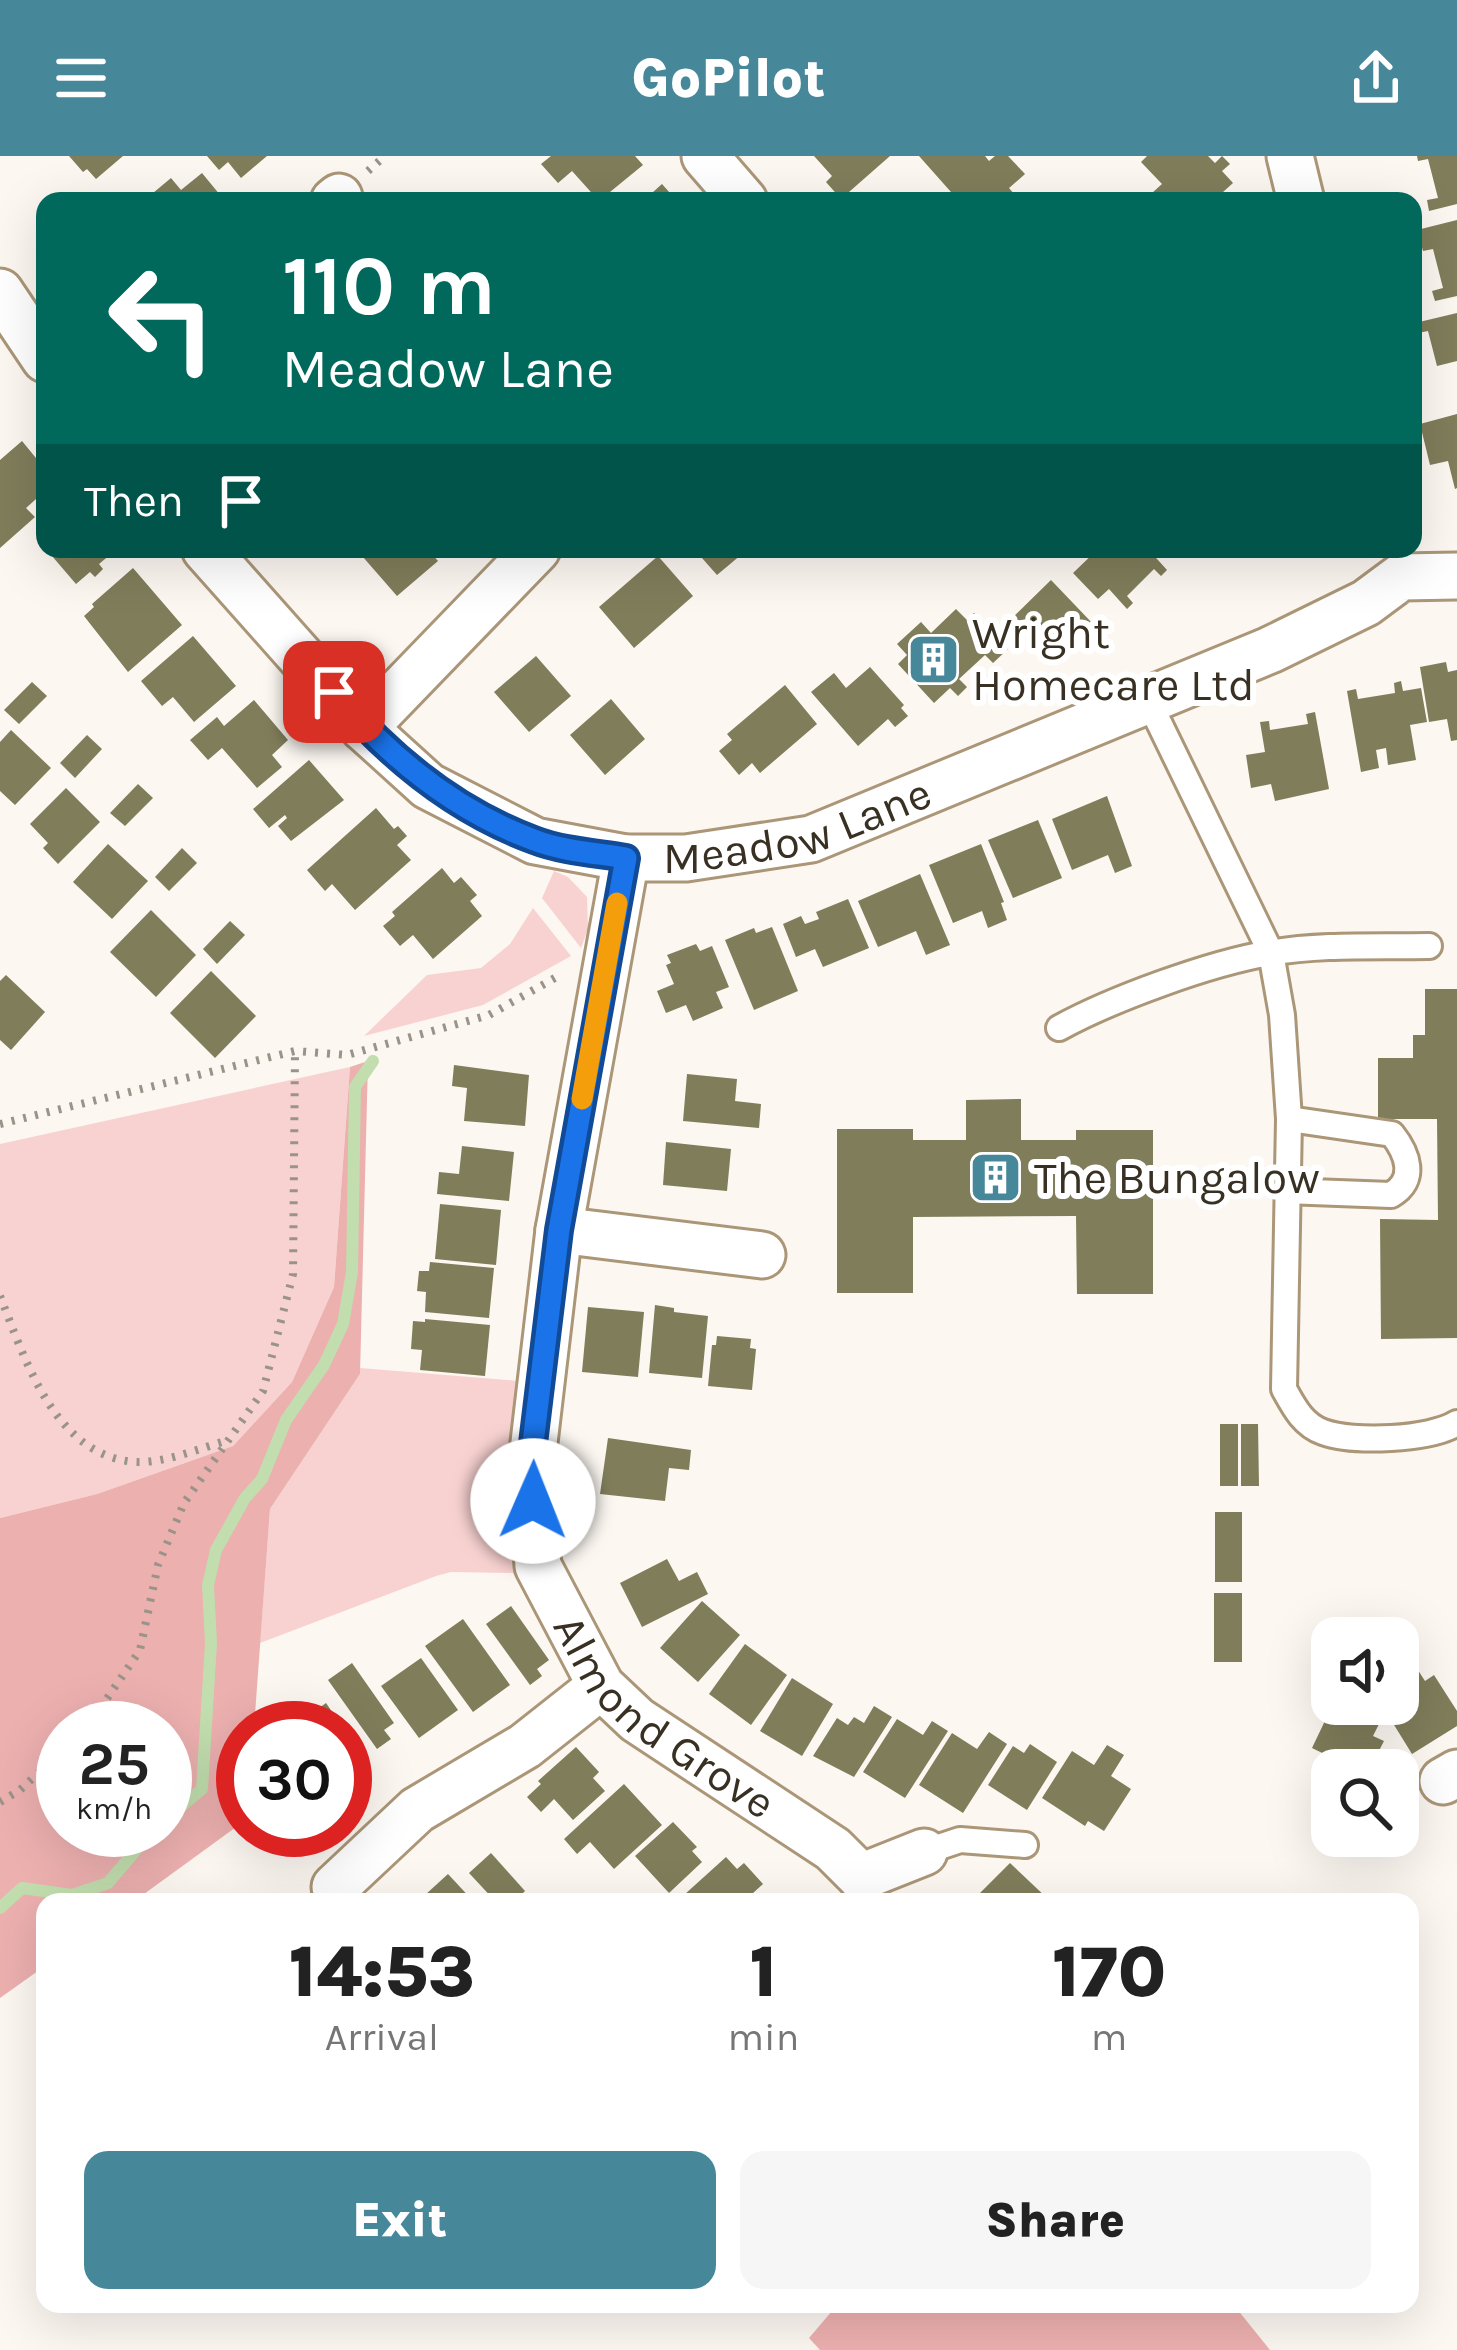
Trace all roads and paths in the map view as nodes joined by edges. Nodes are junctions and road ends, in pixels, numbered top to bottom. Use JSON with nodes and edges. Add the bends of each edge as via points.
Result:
{"nodes":[{"id":1,"x":705,"y":156,"type":"edge"},
{"id":2,"x":1290,"y":156,"type":"edge"},
{"id":3,"x":736,"y":192,"type":"edge"},
{"id":4,"x":1299,"y":192,"type":"edge"},
{"id":5,"x":0,"y":292,"type":"edge"},
{"id":6,"x":36,"y":346,"type":"edge"},
{"id":7,"x":213,"y":558,"type":"edge"},
{"id":8,"x":528,"y":558,"type":"edge"},
{"id":9,"x":1398,"y":563,"type":"edge"},
{"id":10,"x":1457,"y":576,"type":"edge"},
{"id":11,"x":1148,"y":700,"type":"junction"},
{"id":12,"x":364,"y":728,"type":"junction"},
{"id":13,"x":626,"y":858,"type":"junction"},
{"id":14,"x":1429,"y":946,"type":"dead end"},
{"id":15,"x":610,"y":947,"type":"junction"},
{"id":16,"x":1271,"y":953,"type":"junction"},
{"id":17,"x":1058,"y":1028,"type":"dead end"},
{"id":18,"x":295,"y":1051,"type":"junction"},
{"id":19,"x":1289,"y":1119,"type":"junction"},
{"id":20,"x":0,"y":1124,"type":"edge"},
{"id":21,"x":1285,"y":1191,"type":"junction"},
{"id":22,"x":559,"y":1230,"type":"junction"},
{"id":23,"x":761,"y":1256,"type":"dead end"},
{"id":24,"x":0,"y":1296,"type":"edge"},
{"id":25,"x":1457,"y":1424,"type":"edge"},
{"id":26,"x":229,"y":1440,"type":"junction"},
{"id":27,"x":601,"y":1686,"type":"junction"},
{"id":28,"x":105,"y":1701,"type":"edge"},
{"id":29,"x":36,"y":1775,"type":"edge"},
{"id":30,"x":0,"y":1802,"type":"edge"},
{"id":31,"x":1025,"y":1845,"type":"dead end"},
{"id":32,"x":924,"y":1852,"type":"joint"},
{"id":33,"x":335,"y":1887,"type":"dead end"},
{"id":34,"x":858,"y":1889,"type":"edge"}],
"edges":[{"from":1,"to":3,"type":"street"},
{"from":2,"to":4,"type":"street"},
{"from":5,"to":6,"type":"street"},
{"from":7,"to":12,"type":"street","name":"Meadow Lane"},
{"from":8,"to":12,"type":"street"},
{"from":9,"to":10,"type":"street","name":"Meadow Lane"},
{"from":9,"to":11,"type":"street","name":"Meadow Lane","via":[[1366,603]]},
{"from":11,"to":13,"type":"street","name":"Meadow Lane","via":[[812,839],[686,858]]},
{"from":11,"to":16,"type":"lane"},
{"from":12,"to":13,"type":"street","name":"Meadow Lane","via":[[428,786],[536,841]]},
{"from":13,"to":15,"type":"street","name":"Almond Grove"},
{"from":14,"to":16,"type":"lane"},
{"from":15,"to":18,"type":"path","via":[[489,1015],[346,1054]]},
{"from":15,"to":22,"type":"street","name":"Almond Grove"},
{"from":16,"to":17,"type":"lane"},
{"from":16,"to":19,"type":"lane"},
{"from":18,"to":20,"type":"path"},
{"from":18,"to":26,"type":"path","via":[[293,1274],[262,1391]]},
{"from":19,"to":21,"type":"lane"},
{"from":19,"to":21,"type":"lane","via":[[1392,1134],[1409,1170],[1391,1196]]},
{"from":21,"to":25,"type":"lane","via":[[1285,1389],[1295,1408],[1326,1434],[1405,1438]]},
{"from":22,"to":23,"type":"street"},
{"from":22,"to":27,"type":"street","name":"Almond Grove","via":[[530,1468],[538,1566]]},
{"from":24,"to":26,"type":"path","via":[[35,1384],[65,1424],[103,1454],[139,1462]]},
{"from":26,"to":28,"type":"path","via":[[184,1504],[158,1565],[140,1650]]},
{"from":27,"to":33,"type":"street","via":[[525,1746],[417,1810]]},
{"from":27,"to":34,"type":"street","name":"Almond Grove","via":[[637,1720],[833,1850]]},
{"from":29,"to":30,"type":"path"},
{"from":31,"to":32,"type":"lane","via":[[960,1840]]},
{"from":32,"to":34,"type":"street","name":"Almond Grove"}]}
